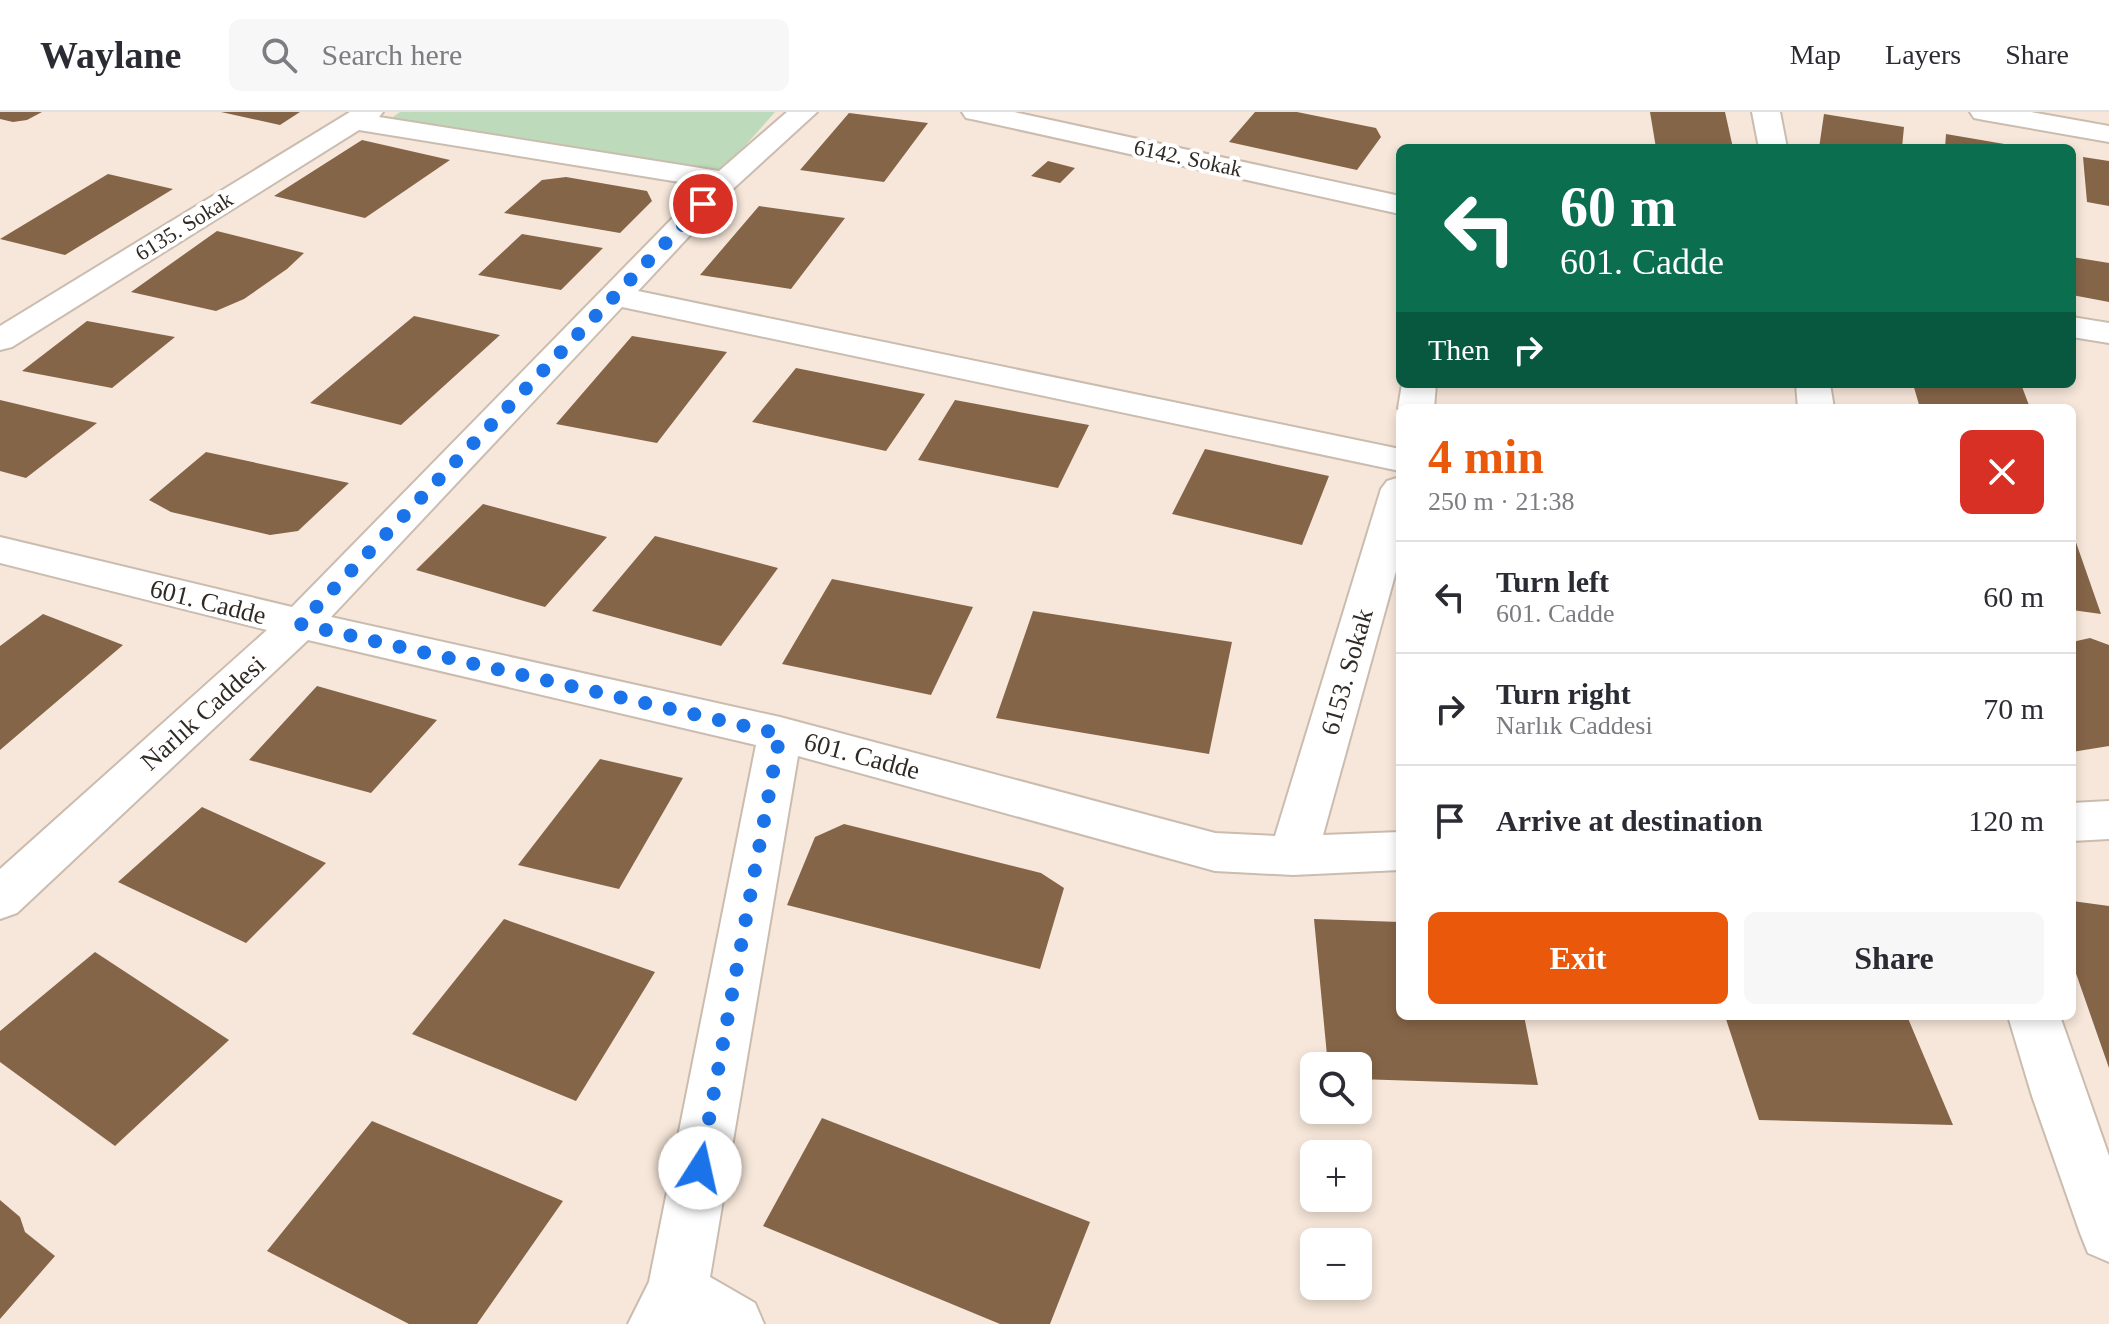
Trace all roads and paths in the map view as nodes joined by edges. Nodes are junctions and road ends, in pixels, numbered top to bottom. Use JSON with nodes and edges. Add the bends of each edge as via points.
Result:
{"nodes":[{"id":1,"x":803,"y":112,"type":"edge"},
{"id":2,"x":976,"y":112,"type":"edge"},
{"id":3,"x":1766,"y":112,"type":"edge"},
{"id":4,"x":1984,"y":112,"type":"edge"},
{"id":5,"x":361,"y":116,"type":"edge"},
{"id":6,"x":2109,"y":134,"type":"edge"},
{"id":7,"x":1772,"y":144,"type":"edge"},
{"id":8,"x":725,"y":181,"type":"junction"},
{"id":9,"x":1396,"y":204,"type":"edge"},
{"id":10,"x":616,"y":296,"type":"junction"},
{"id":11,"x":2076,"y":328,"type":"edge"},
{"id":12,"x":2109,"y":333,"type":"edge"},
{"id":13,"x":0,"y":340,"type":"edge"},
{"id":14,"x":1396,"y":459,"type":"edge"},
{"id":15,"x":1396,"y":503,"type":"edge"},
{"id":16,"x":0,"y":550,"type":"edge"},
{"id":17,"x":300,"y":624,"type":"junction"},
{"id":18,"x":780,"y":734,"type":"junction"},
{"id":19,"x":2109,"y":820,"type":"edge"},
{"id":20,"x":2076,"y":822,"type":"edge"},
{"id":21,"x":1396,"y":851,"type":"edge"},
{"id":22,"x":1293,"y":856,"type":"junction"},
{"id":23,"x":0,"y":899,"type":"edge"},
{"id":24,"x":2035,"y":1020,"type":"edge"},
{"id":25,"x":2109,"y":1233,"type":"edge"},
{"id":26,"x":668,"y":1308,"type":"edge"},
{"id":27,"x":734,"y":1324,"type":"edge"}],
"edges":[{"from":1,"to":8,"type":"street","name":"Narlık Caddesi"},
{"from":2,"to":9,"type":"street","name":"6142. Sokak"},
{"from":3,"to":7,"type":"street"},
{"from":4,"to":6,"type":"street"},
{"from":5,"to":8,"type":"street"},
{"from":5,"to":13,"type":"street","name":"6135. Sokak"},
{"from":8,"to":10,"type":"street","name":"Narlık Caddesi"},
{"from":10,"to":14,"type":"street"},
{"from":10,"to":17,"type":"street","name":"Narlık Caddesi"},
{"from":11,"to":12,"type":"street"},
{"from":15,"to":22,"type":"street","name":"6153. Sokak"},
{"from":16,"to":17,"type":"street","name":"601. Cadde"},
{"from":17,"to":18,"type":"street","name":"601. Cadde"},
{"from":17,"to":23,"type":"street","name":"Narlık Caddesi"},
{"from":18,"to":22,"type":"street","name":"601. Cadde","via":[[1215,852]]},
{"from":18,"to":26,"type":"street"},
{"from":19,"to":20,"type":"street"},
{"from":21,"to":22,"type":"street","name":"601. Cadde"},
{"from":24,"to":25,"type":"street"},
{"from":26,"to":27,"type":"street"}]}
